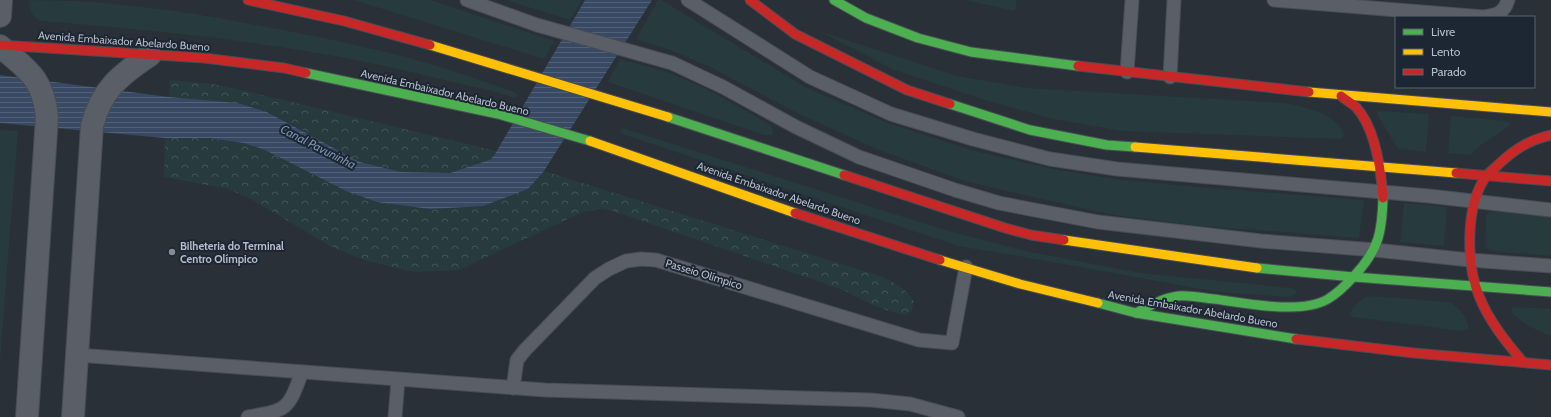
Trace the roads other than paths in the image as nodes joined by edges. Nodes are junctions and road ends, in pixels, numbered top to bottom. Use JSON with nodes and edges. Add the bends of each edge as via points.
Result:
{"nodes":[{"id":1,"x":1,"y":0,"type":"edge"},
{"id":2,"x":248,"y":0,"type":"edge"},
{"id":3,"x":467,"y":0,"type":"edge"},
{"id":4,"x":688,"y":0,"type":"edge"},
{"id":5,"x":750,"y":0,"type":"edge"},
{"id":6,"x":834,"y":0,"type":"edge"},
{"id":7,"x":1132,"y":0,"type":"edge"},
{"id":8,"x":1174,"y":0,"type":"edge"},
{"id":9,"x":1274,"y":0,"type":"edge"},
{"id":10,"x":1508,"y":0,"type":"edge"},
{"id":11,"x":0,"y":16,"type":"edge"},
{"id":12,"x":1472,"y":16,"type":"edge"},
{"id":13,"x":1488,"y":16,"type":"edge"},
{"id":14,"x":0,"y":45,"type":"edge"},
{"id":15,"x":150,"y":54,"type":"junction"},
{"id":16,"x":1127,"y":72,"type":"junction"},
{"id":17,"x":1170,"y":76,"type":"junction"},
{"id":18,"x":1341,"y":96,"type":"junction"},
{"id":19,"x":1551,"y":112,"type":"edge"},
{"id":20,"x":1551,"y":135,"type":"edge"},
{"id":21,"x":1380,"y":167,"type":"junction"},
{"id":22,"x":1486,"y":176,"type":"junction"},
{"id":23,"x":1551,"y":181,"type":"edge"},
{"id":24,"x":1383,"y":192,"type":"junction"},
{"id":25,"x":1476,"y":202,"type":"junction"},
{"id":26,"x":1551,"y":210,"type":"edge"},
{"id":27,"x":1375,"y":250,"type":"junction"},
{"id":28,"x":1470,"y":260,"type":"junction"},
{"id":29,"x":1551,"y":266,"type":"edge"},
{"id":30,"x":966,"y":267,"type":"junction"},
{"id":31,"x":1354,"y":277,"type":"junction"},
{"id":32,"x":1475,"y":285,"type":"junction"},
{"id":33,"x":1551,"y":292,"type":"edge"},
{"id":34,"x":1136,"y":313,"type":"junction"},
{"id":35,"x":77,"y":355,"type":"junction"},
{"id":36,"x":1523,"y":362,"type":"junction"},
{"id":37,"x":1551,"y":365,"type":"edge"},
{"id":38,"x":302,"y":372,"type":"junction"},
{"id":39,"x":398,"y":380,"type":"junction"},
{"id":40,"x":513,"y":388,"type":"junction"},
{"id":41,"x":939,"y":414,"type":"edge"},
{"id":42,"x":27,"y":417,"type":"edge"},
{"id":43,"x":72,"y":417,"type":"edge"},
{"id":44,"x":248,"y":417,"type":"edge"},
{"id":45,"x":395,"y":417,"type":"edge"},
{"id":46,"x":958,"y":417,"type":"edge"}],
"edges":[{"from":1,"to":11,"type":"street"},
{"from":2,"to":31,"type":"main road","via":[[362,25],[517,71],[1031,235],[1238,264]]},
{"from":3,"to":27,"type":"lane","via":[[537,24],[672,63],[859,157],[999,203],[1106,223],[1261,242]]},
{"from":4,"to":24,"type":"lane","via":[[810,77],[891,114],[973,139],[1050,158],[1117,169]]},
{"from":5,"to":21,"type":"main road","via":[[795,34],[907,90],[1030,130],[1107,145]]},
{"from":6,"to":16,"type":"main road","via":[[866,18],[911,35],[971,52]]},
{"from":7,"to":16,"type":"lane"},
{"from":8,"to":17,"type":"lane"},
{"from":9,"to":12,"type":"lane"},
{"from":10,"to":13,"type":"lane","via":[[1505,8]]},
{"from":14,"to":15,"type":"main road","name":"Avenida Embaixador Abelardo Bueno"},
{"from":14,"to":42,"type":"street","via":[[34,77],[43,92],[47,111]]},
{"from":15,"to":30,"type":"main road","name":"Avenida Embaixador Abelardo Bueno","via":[[284,68],[498,114],[610,147],[818,220]]},
{"from":15,"to":35,"type":"street","via":[[127,70],[113,84],[101,99],[92,126]]},
{"from":16,"to":17,"type":"main road"},
{"from":17,"to":18,"type":"main road"},
{"from":18,"to":19,"type":"main road"},
{"from":18,"to":21,"type":"main road","via":[[1357,110],[1370,132]]},
{"from":20,"to":22,"type":"main road","via":[[1536,138],[1514,149]]},
{"from":21,"to":22,"type":"main road"},
{"from":21,"to":24,"type":"main road"},
{"from":22,"to":23,"type":"main road"},
{"from":22,"to":25,"type":"main road"},
{"from":24,"to":25,"type":"lane"},
{"from":24,"to":27,"type":"main road","via":[[1382,224]]},
{"from":25,"to":26,"type":"lane"},
{"from":25,"to":28,"type":"main road","via":[[1470,231]]},
{"from":27,"to":28,"type":"lane"},
{"from":27,"to":31,"type":"main road"},
{"from":28,"to":29,"type":"lane"},
{"from":28,"to":32,"type":"main road"},
{"from":30,"to":34,"type":"main road","name":"Avenida Embaixador Abelardo Bueno","via":[[1020,284]]},
{"from":30,"to":40,"type":"lane","name":"Passeio Olímpico","via":[[952,344],[919,340],[656,260],[626,261],[595,278],[525,350],[517,360]]},
{"from":31,"to":32,"type":"main road"},
{"from":31,"to":34,"type":"main road","via":[[1337,294],[1315,304],[1290,308],[1172,296]]},
{"from":32,"to":33,"type":"main road"},
{"from":32,"to":36,"type":"main road","via":[[1494,324]]},
{"from":34,"to":36,"type":"main road","name":"Avenida Embaixador Abelardo Bueno","via":[[1316,342]]},
{"from":35,"to":38,"type":"lane"},
{"from":35,"to":43,"type":"street"},
{"from":36,"to":37,"type":"main road","name":"Avenida Embaixador Abelardo Bueno"},
{"from":38,"to":39,"type":"lane"},
{"from":38,"to":44,"type":"lane","via":[[293,397],[286,406],[275,412]]},
{"from":39,"to":40,"type":"lane"},
{"from":39,"to":45,"type":"lane"},
{"from":40,"to":41,"type":"lane","via":[[871,400],[910,404]]},
{"from":41,"to":46,"type":"lane"}]}
